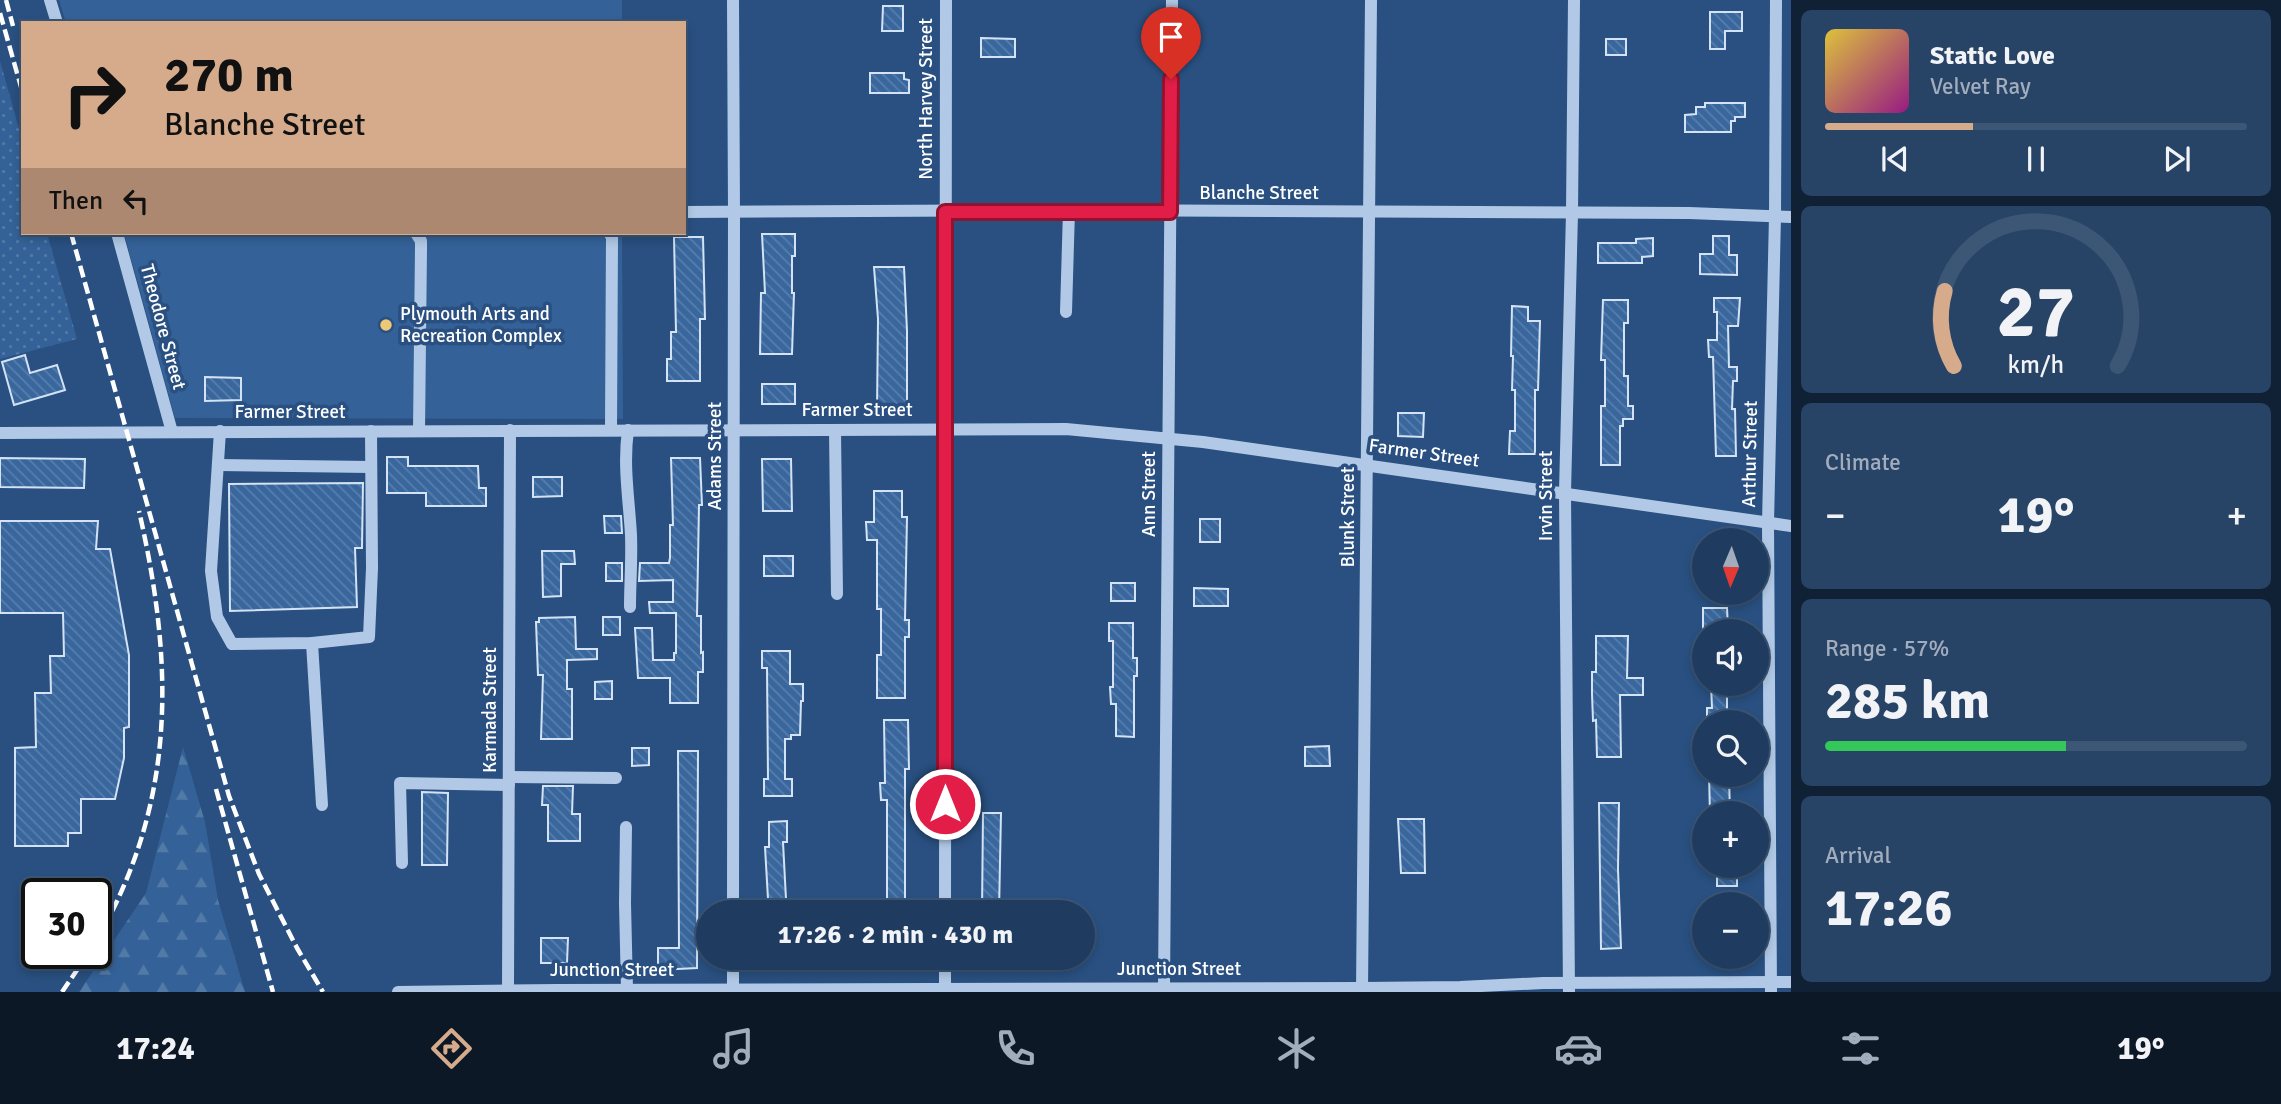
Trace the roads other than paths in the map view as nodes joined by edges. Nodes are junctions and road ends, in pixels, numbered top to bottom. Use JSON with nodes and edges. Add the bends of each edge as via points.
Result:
{"nodes":[{"id":1,"x":50,"y":0,"type":"edge"},
{"id":2,"x":733,"y":0,"type":"edge"},
{"id":3,"x":946,"y":0,"type":"edge"},
{"id":4,"x":1172,"y":0,"type":"edge"},
{"id":5,"x":1371,"y":0,"type":"edge"},
{"id":6,"x":1574,"y":0,"type":"edge"},
{"id":7,"x":1776,"y":0,"type":"edge"},
{"id":8,"x":56,"y":21,"type":"edge"},
{"id":9,"x":1069,"y":210,"type":"junction"},
{"id":10,"x":686,"y":212,"type":"edge"},
{"id":11,"x":945,"y":212,"type":"junction"},
{"id":12,"x":1170,"y":212,"type":"junction"},
{"id":13,"x":1369,"y":212,"type":"junction"},
{"id":14,"x":734,"y":213,"type":"junction"},
{"id":15,"x":1572,"y":213,"type":"junction"},
{"id":16,"x":1775,"y":216,"type":"junction"},
{"id":17,"x":1791,"y":217,"type":"edge"},
{"id":18,"x":118,"y":235,"type":"edge"},
{"id":19,"x":418,"y":235,"type":"edge"},
{"id":20,"x":610,"y":235,"type":"edge"},
{"id":21,"x":1066,"y":312,"type":"dead end"},
{"id":22,"x":945,"y":429,"type":"junction"},
{"id":23,"x":510,"y":430,"type":"junction"},
{"id":24,"x":611,"y":430,"type":"junction"},
{"id":25,"x":628,"y":430,"type":"junction"},
{"id":26,"x":734,"y":430,"type":"junction"},
{"id":27,"x":835,"y":430,"type":"junction"},
{"id":28,"x":220,"y":431,"type":"junction"},
{"id":29,"x":371,"y":431,"type":"junction"},
{"id":30,"x":419,"y":431,"type":"junction"},
{"id":31,"x":172,"y":432,"type":"junction"},
{"id":32,"x":0,"y":433,"type":"edge"},
{"id":33,"x":1168,"y":438,"type":"junction"},
{"id":34,"x":1367,"y":465,"type":"junction"},
{"id":35,"x":218,"y":466,"type":"junction"},
{"id":36,"x":371,"y":467,"type":"junction"},
{"id":37,"x":1565,"y":492,"type":"junction"},
{"id":38,"x":1768,"y":523,"type":"junction"},
{"id":39,"x":1791,"y":526,"type":"edge"},
{"id":40,"x":836,"y":594,"type":"dead end"},
{"id":41,"x":630,"y":607,"type":"dead end"},
{"id":42,"x":312,"y":643,"type":"junction"},
{"id":43,"x":616,"y":778,"type":"dead end"},
{"id":44,"x":509,"y":781,"type":"junction"},
{"id":45,"x":322,"y":805,"type":"dead end"},
{"id":46,"x":626,"y":827,"type":"dead end"},
{"id":47,"x":402,"y":863,"type":"dead end"},
{"id":48,"x":733,"y":900,"type":"edge"},
{"id":49,"x":945,"y":900,"type":"edge"},
{"id":50,"x":730,"y":970,"type":"edge"},
{"id":51,"x":945,"y":970,"type":"edge"},
{"id":52,"x":1791,"y":982,"type":"edge"},
{"id":53,"x":1569,"y":987,"type":"edge"},
{"id":54,"x":1674,"y":987,"type":"edge"},
{"id":55,"x":1772,"y":987,"type":"edge"},
{"id":56,"x":945,"y":989,"type":"junction"},
{"id":57,"x":508,"y":990,"type":"junction"},
{"id":58,"x":627,"y":990,"type":"junction"},
{"id":59,"x":726,"y":990,"type":"edge"},
{"id":60,"x":1158,"y":990,"type":"edge"},
{"id":61,"x":1362,"y":990,"type":"edge"},
{"id":62,"x":558,"y":991,"type":"edge"},
{"id":63,"x":607,"y":991,"type":"edge"},
{"id":64,"x":806,"y":991,"type":"edge"},
{"id":65,"x":398,"y":992,"type":"edge"},
{"id":66,"x":435,"y":992,"type":"edge"}],
"edges":[{"from":1,"to":8,"type":"street"},
{"from":2,"to":14,"type":"street","name":"Adams Street"},
{"from":3,"to":11,"type":"street","name":"North Harvey Street"},
{"from":4,"to":12,"type":"street","name":"Ann Street"},
{"from":5,"to":13,"type":"street","name":"Blunk Street"},
{"from":6,"to":15,"type":"street","name":"Irvin Street"},
{"from":7,"to":16,"type":"street","name":"Arthur Street"},
{"from":9,"to":11,"type":"street","name":"Blanche Street"},
{"from":9,"to":12,"type":"street","name":"Blanche Street"},
{"from":9,"to":21,"type":"street"},
{"from":10,"to":14,"type":"street","name":"Blanche Street"},
{"from":11,"to":14,"type":"street","name":"Blanche Street"},
{"from":11,"to":22,"type":"street","name":"North Harvey Street"},
{"from":12,"to":13,"type":"street","name":"Blanche Street"},
{"from":12,"to":33,"type":"street","name":"Ann Street"},
{"from":13,"to":15,"type":"street","name":"Blanche Street"},
{"from":13,"to":34,"type":"street","name":"Blunk Street"},
{"from":14,"to":26,"type":"street","name":"Adams Street"},
{"from":15,"to":16,"type":"street","name":"Blanche Street"},
{"from":15,"to":37,"type":"street","name":"Irvin Street"},
{"from":16,"to":17,"type":"street","name":"Blanche Street"},
{"from":16,"to":38,"type":"street","name":"Arthur Street"},
{"from":18,"to":31,"type":"street","name":"Theodore Street"},
{"from":19,"to":30,"type":"street"},
{"from":20,"to":24,"type":"street"},
{"from":22,"to":27,"type":"street","name":"Farmer Street"},
{"from":22,"to":33,"type":"street","name":"Farmer Street","via":[[1066,429]]},
{"from":22,"to":49,"type":"street","name":"North Harvey Street"},
{"from":23,"to":24,"type":"street","name":"Farmer Street"},
{"from":23,"to":30,"type":"street","name":"Farmer Street"},
{"from":23,"to":44,"type":"street","name":"Karmada Street"},
{"from":24,"to":25,"type":"street","name":"Farmer Street"},
{"from":25,"to":26,"type":"street","name":"Farmer Street"},
{"from":25,"to":41,"type":"street"},
{"from":26,"to":27,"type":"street","name":"Farmer Street"},
{"from":26,"to":48,"type":"street","name":"Adams Street"},
{"from":27,"to":40,"type":"street"},
{"from":28,"to":29,"type":"street","name":"Farmer Street"},
{"from":28,"to":31,"type":"street","name":"Farmer Street"},
{"from":28,"to":35,"type":"street"},
{"from":29,"to":30,"type":"street","name":"Farmer Street"},
{"from":29,"to":36,"type":"street"},
{"from":31,"to":32,"type":"street","name":"Farmer Street"},
{"from":33,"to":34,"type":"street","name":"Farmer Street"},
{"from":33,"to":60,"type":"street","name":"Ann Street"},
{"from":34,"to":37,"type":"street","name":"Farmer Street"},
{"from":34,"to":61,"type":"street","name":"Blunk Street"},
{"from":35,"to":36,"type":"street"},
{"from":35,"to":42,"type":"street","via":[[211,571],[217,617],[232,644]]},
{"from":36,"to":42,"type":"street","via":[[369,638]]},
{"from":37,"to":38,"type":"street","name":"Farmer Street"},
{"from":37,"to":53,"type":"street","name":"Irvin Street"},
{"from":38,"to":39,"type":"street","name":"Farmer Street"},
{"from":38,"to":55,"type":"street","name":"Arthur Street"},
{"from":42,"to":45,"type":"street"},
{"from":43,"to":44,"type":"street"},
{"from":44,"to":47,"type":"street","via":[[400,783]]},
{"from":44,"to":57,"type":"street","name":"Karmada Street"},
{"from":46,"to":58,"type":"street"},
{"from":50,"to":59,"type":"street"},
{"from":51,"to":56,"type":"street"},
{"from":52,"to":55,"type":"street","name":"Junction Street"},
{"from":53,"to":54,"type":"street","name":"Junction Street"},
{"from":53,"to":61,"type":"street","name":"Junction Street"},
{"from":54,"to":55,"type":"street","name":"Junction Street"},
{"from":56,"to":60,"type":"street","name":"Junction Street"},
{"from":56,"to":64,"type":"street","name":"Junction Street"},
{"from":57,"to":62,"type":"street","name":"Junction Street"},
{"from":57,"to":66,"type":"street","name":"Junction Street"},
{"from":58,"to":59,"type":"street","name":"Junction Street"},
{"from":58,"to":63,"type":"street","name":"Junction Street"},
{"from":59,"to":64,"type":"street","name":"Junction Street"},
{"from":60,"to":61,"type":"street","name":"Junction Street"},
{"from":62,"to":63,"type":"street","name":"Junction Street"},
{"from":65,"to":66,"type":"street","name":"Junction Street"}]}
